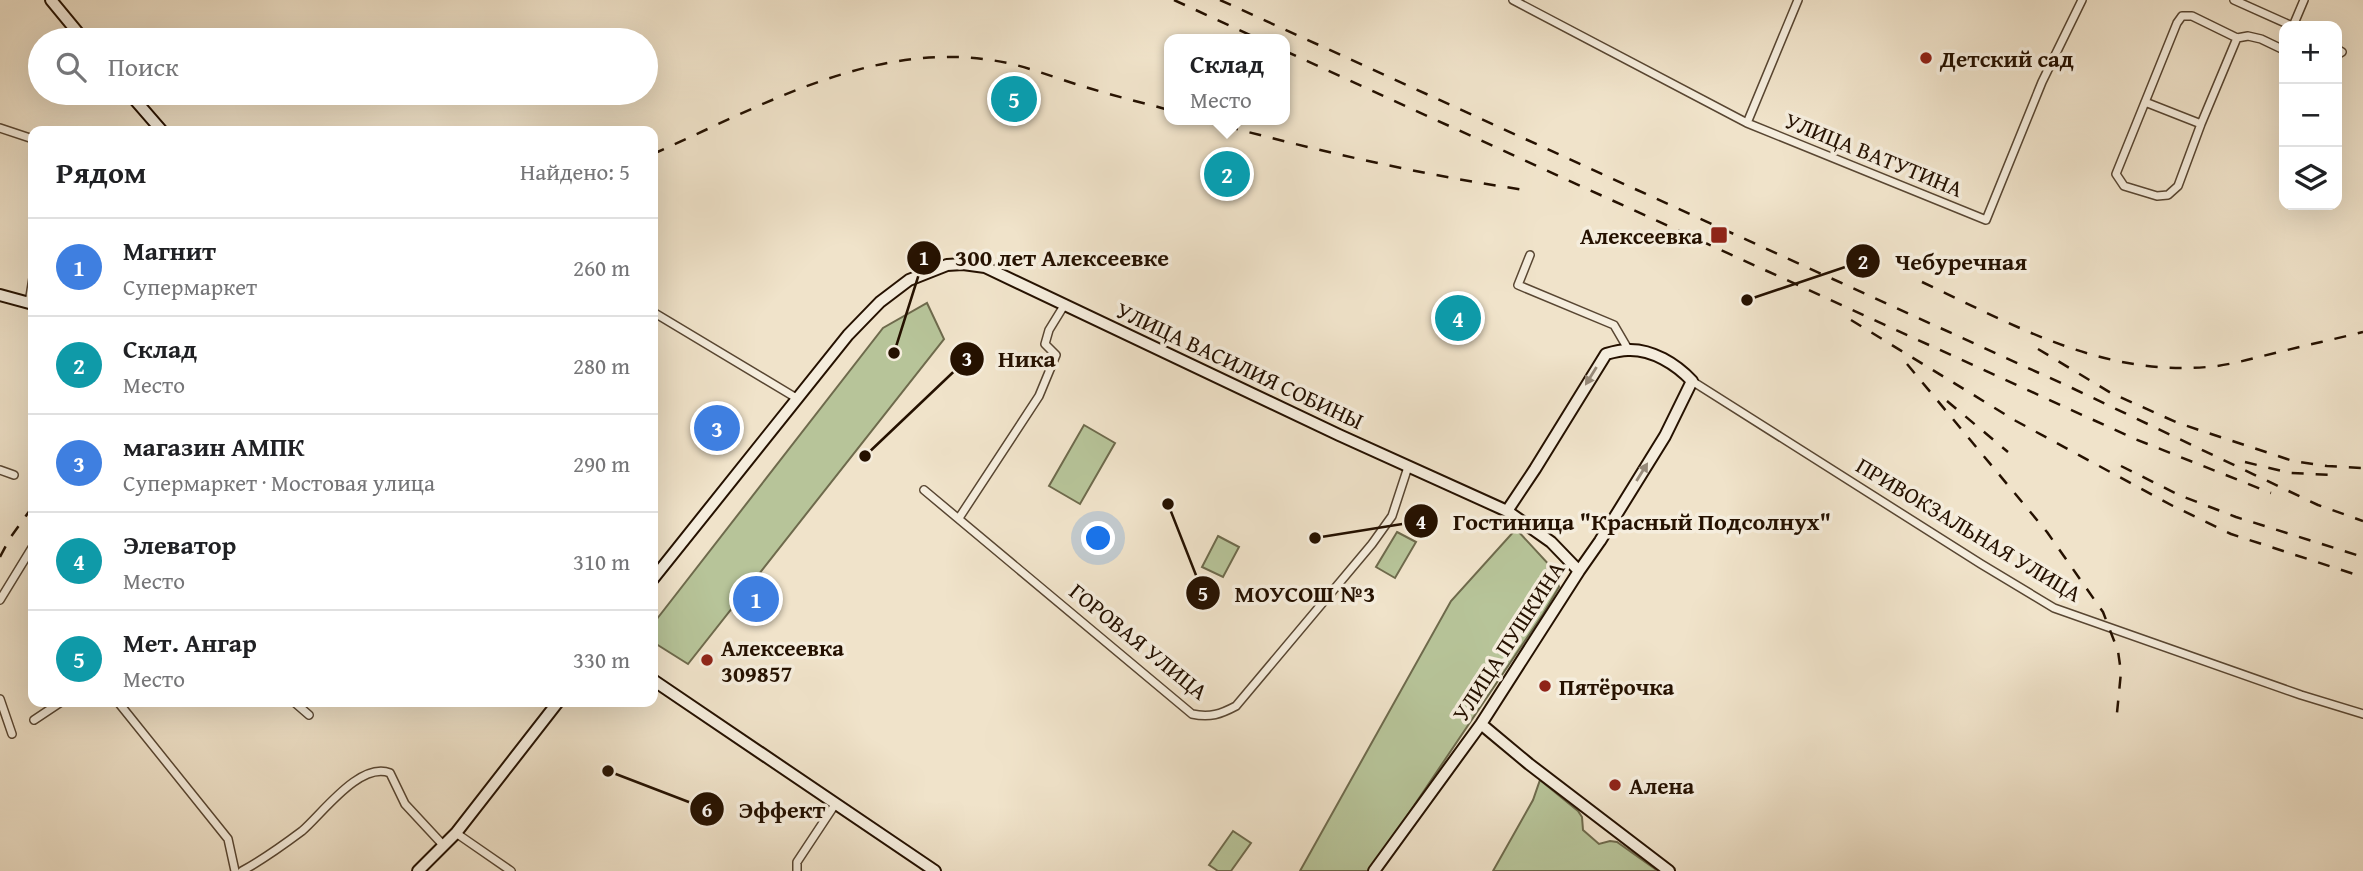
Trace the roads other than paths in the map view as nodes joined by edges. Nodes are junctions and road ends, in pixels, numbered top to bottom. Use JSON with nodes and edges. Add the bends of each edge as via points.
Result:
{"nodes":[{"id":1,"x":51,"y":0,"type":"edge"},
{"id":2,"x":1513,"y":0,"type":"edge"},
{"id":3,"x":1798,"y":0,"type":"edge"},
{"id":4,"x":2082,"y":0,"type":"edge"},
{"id":5,"x":2234,"y":0,"type":"edge"},
{"id":6,"x":2304,"y":0,"type":"edge"},
{"id":7,"x":2282,"y":21,"type":"edge"},
{"id":8,"x":2295,"y":21,"type":"edge"},
{"id":9,"x":75,"y":28,"type":"edge"},
{"id":10,"x":2237,"y":38,"type":"junction"},
{"id":11,"x":2279,"y":48,"type":"edge"},
{"id":12,"x":2145,"y":103,"type":"junction"},
{"id":13,"x":139,"y":105,"type":"edge"},
{"id":14,"x":1747,"y":123,"type":"junction"},
{"id":15,"x":2201,"y":124,"type":"junction"},
{"id":16,"x":158,"y":126,"type":"edge"},
{"id":17,"x":0,"y":128,"type":"edge"},
{"id":18,"x":28,"y":137,"type":"edge"},
{"id":19,"x":1531,"y":255,"type":"dead end"},
{"id":20,"x":0,"y":295,"type":"edge"},
{"id":21,"x":28,"y":302,"type":"edge"},
{"id":22,"x":1065,"y":303,"type":"junction"},
{"id":23,"x":658,"y":315,"type":"edge"},
{"id":24,"x":1628,"y":349,"type":"junction"},
{"id":25,"x":1692,"y":381,"type":"junction"},
{"id":26,"x":798,"y":399,"type":"junction"},
{"id":27,"x":1408,"y":467,"type":"junction"},
{"id":28,"x":0,"y":470,"type":"edge"},
{"id":29,"x":14,"y":475,"type":"dead end"},
{"id":30,"x":924,"y":490,"type":"dead end"},
{"id":31,"x":1507,"y":511,"type":"junction"},
{"id":32,"x":959,"y":518,"type":"junction"},
{"id":33,"x":28,"y":554,"type":"edge"},
{"id":34,"x":1579,"y":571,"type":"junction"},
{"id":35,"x":658,"y":573,"type":"edge"},
{"id":36,"x":0,"y":600,"type":"edge"},
{"id":37,"x":658,"y":683,"type":"edge"},
{"id":38,"x":0,"y":699,"type":"edge"},
{"id":39,"x":54,"y":707,"type":"edge"},
{"id":40,"x":122,"y":707,"type":"edge"},
{"id":41,"x":300,"y":707,"type":"edge"},
{"id":42,"x":554,"y":707,"type":"edge"},
{"id":43,"x":2363,"y":714,"type":"edge"},
{"id":44,"x":309,"y":715,"type":"dead end"},
{"id":45,"x":34,"y":720,"type":"dead end"},
{"id":46,"x":1481,"y":724,"type":"junction"},
{"id":47,"x":12,"y":734,"type":"dead end"},
{"id":48,"x":836,"y":803,"type":"junction"},
{"id":49,"x":456,"y":833,"type":"junction"},
{"id":50,"x":444,"y":846,"type":"junction"},
{"id":51,"x":235,"y":871,"type":"edge"},
{"id":52,"x":242,"y":871,"type":"edge"},
{"id":53,"x":418,"y":871,"type":"edge"},
{"id":54,"x":510,"y":871,"type":"edge"},
{"id":55,"x":797,"y":871,"type":"edge"},
{"id":56,"x":934,"y":871,"type":"edge"},
{"id":57,"x":1374,"y":871,"type":"edge"},
{"id":58,"x":1669,"y":871,"type":"edge"}],
"edges":[{"from":1,"to":9,"type":"street"},
{"from":2,"to":14,"type":"street","name":"УЛИЦА ВАТУТИНА"},
{"from":3,"to":14,"type":"street","name":"УЛИЦА ВАТУТИНА"},
{"from":4,"to":14,"type":"street","name":"УЛИЦА ВАТУТИНА","via":[[2042,82],[1986,220]]},
{"from":5,"to":7,"type":"street"},
{"from":6,"to":8,"type":"street"},
{"from":10,"to":11,"type":"street","via":[[2249,36]]},
{"from":10,"to":12,"type":"street","via":[[2192,16],[2182,16]]},
{"from":10,"to":15,"type":"street"},
{"from":12,"to":15,"type":"street"},
{"from":12,"to":15,"type":"street","via":[[2116,174],[2124,186],[2157,197],[2168,195],[2178,186]]},
{"from":13,"to":16,"type":"street"},
{"from":17,"to":18,"type":"street"},
{"from":19,"to":24,"type":"street","via":[[1518,285],[1614,325]]},
{"from":20,"to":21,"type":"street"},
{"from":22,"to":26,"type":"street","name":"УЛИЦА ВАСИЛИЯ СОБИНЫ","via":[[985,267],[947,265],[909,280],[880,302]]},
{"from":22,"to":27,"type":"street","name":"УЛИЦА ВАСИЛИЯ СОБИНЫ"},
{"from":22,"to":32,"type":"street","via":[[1045,344],[1056,355],[1039,396]]},
{"from":23,"to":26,"type":"street"},
{"from":24,"to":25,"type":"street","via":[[1657,356]]},
{"from":24,"to":31,"type":"street","one_way":true,"via":[[1606,354]]},
{"from":34,"to":25,"type":"street","name":"УЛИЦА ПУШКИНА","one_way":true,"via":[[1665,436]]},
{"from":25,"to":43,"type":"street","name":"ПРИВОКЗАЛЬНАЯ УЛИЦА","via":[[2054,608]]},
{"from":26,"to":35,"type":"street","name":"УЛИЦА ВАСИЛИЯ СОБИНЫ"},
{"from":27,"to":31,"type":"street","name":"УЛИЦА ВАСИЛИЯ СОБИНЫ"},
{"from":27,"to":32,"type":"street","name":"ГОРОВАЯ УЛИЦА","via":[[1392,516],[1372,544],[1236,706],[1206,717],[1192,714]]},
{"from":28,"to":29,"type":"street"},
{"from":30,"to":32,"type":"street","name":"ГОРОВАЯ УЛИЦА"},
{"from":31,"to":34,"type":"street","name":"УЛИЦА ВАСИЛИЯ СОБИНЫ","via":[[1551,542]]},
{"from":33,"to":36,"type":"street"},
{"from":34,"to":46,"type":"street","name":"УЛИЦА ПУШКИНА"},
{"from":37,"to":48,"type":"street"},
{"from":38,"to":47,"type":"street"},
{"from":39,"to":45,"type":"street"},
{"from":40,"to":51,"type":"street","via":[[228,839]]},
{"from":41,"to":44,"type":"street"},
{"from":42,"to":49,"type":"street"},
{"from":46,"to":57,"type":"street","name":"УЛИЦА ПУШКИНА"},
{"from":46,"to":58,"type":"street"},
{"from":48,"to":55,"type":"street","via":[[797,863]]},
{"from":48,"to":56,"type":"street"},
{"from":49,"to":50,"type":"street"},
{"from":49,"to":54,"type":"street"},
{"from":50,"to":52,"type":"street","via":[[405,804],[390,774],[383,770],[341,791],[313,822]]},
{"from":50,"to":53,"type":"street"}]}
